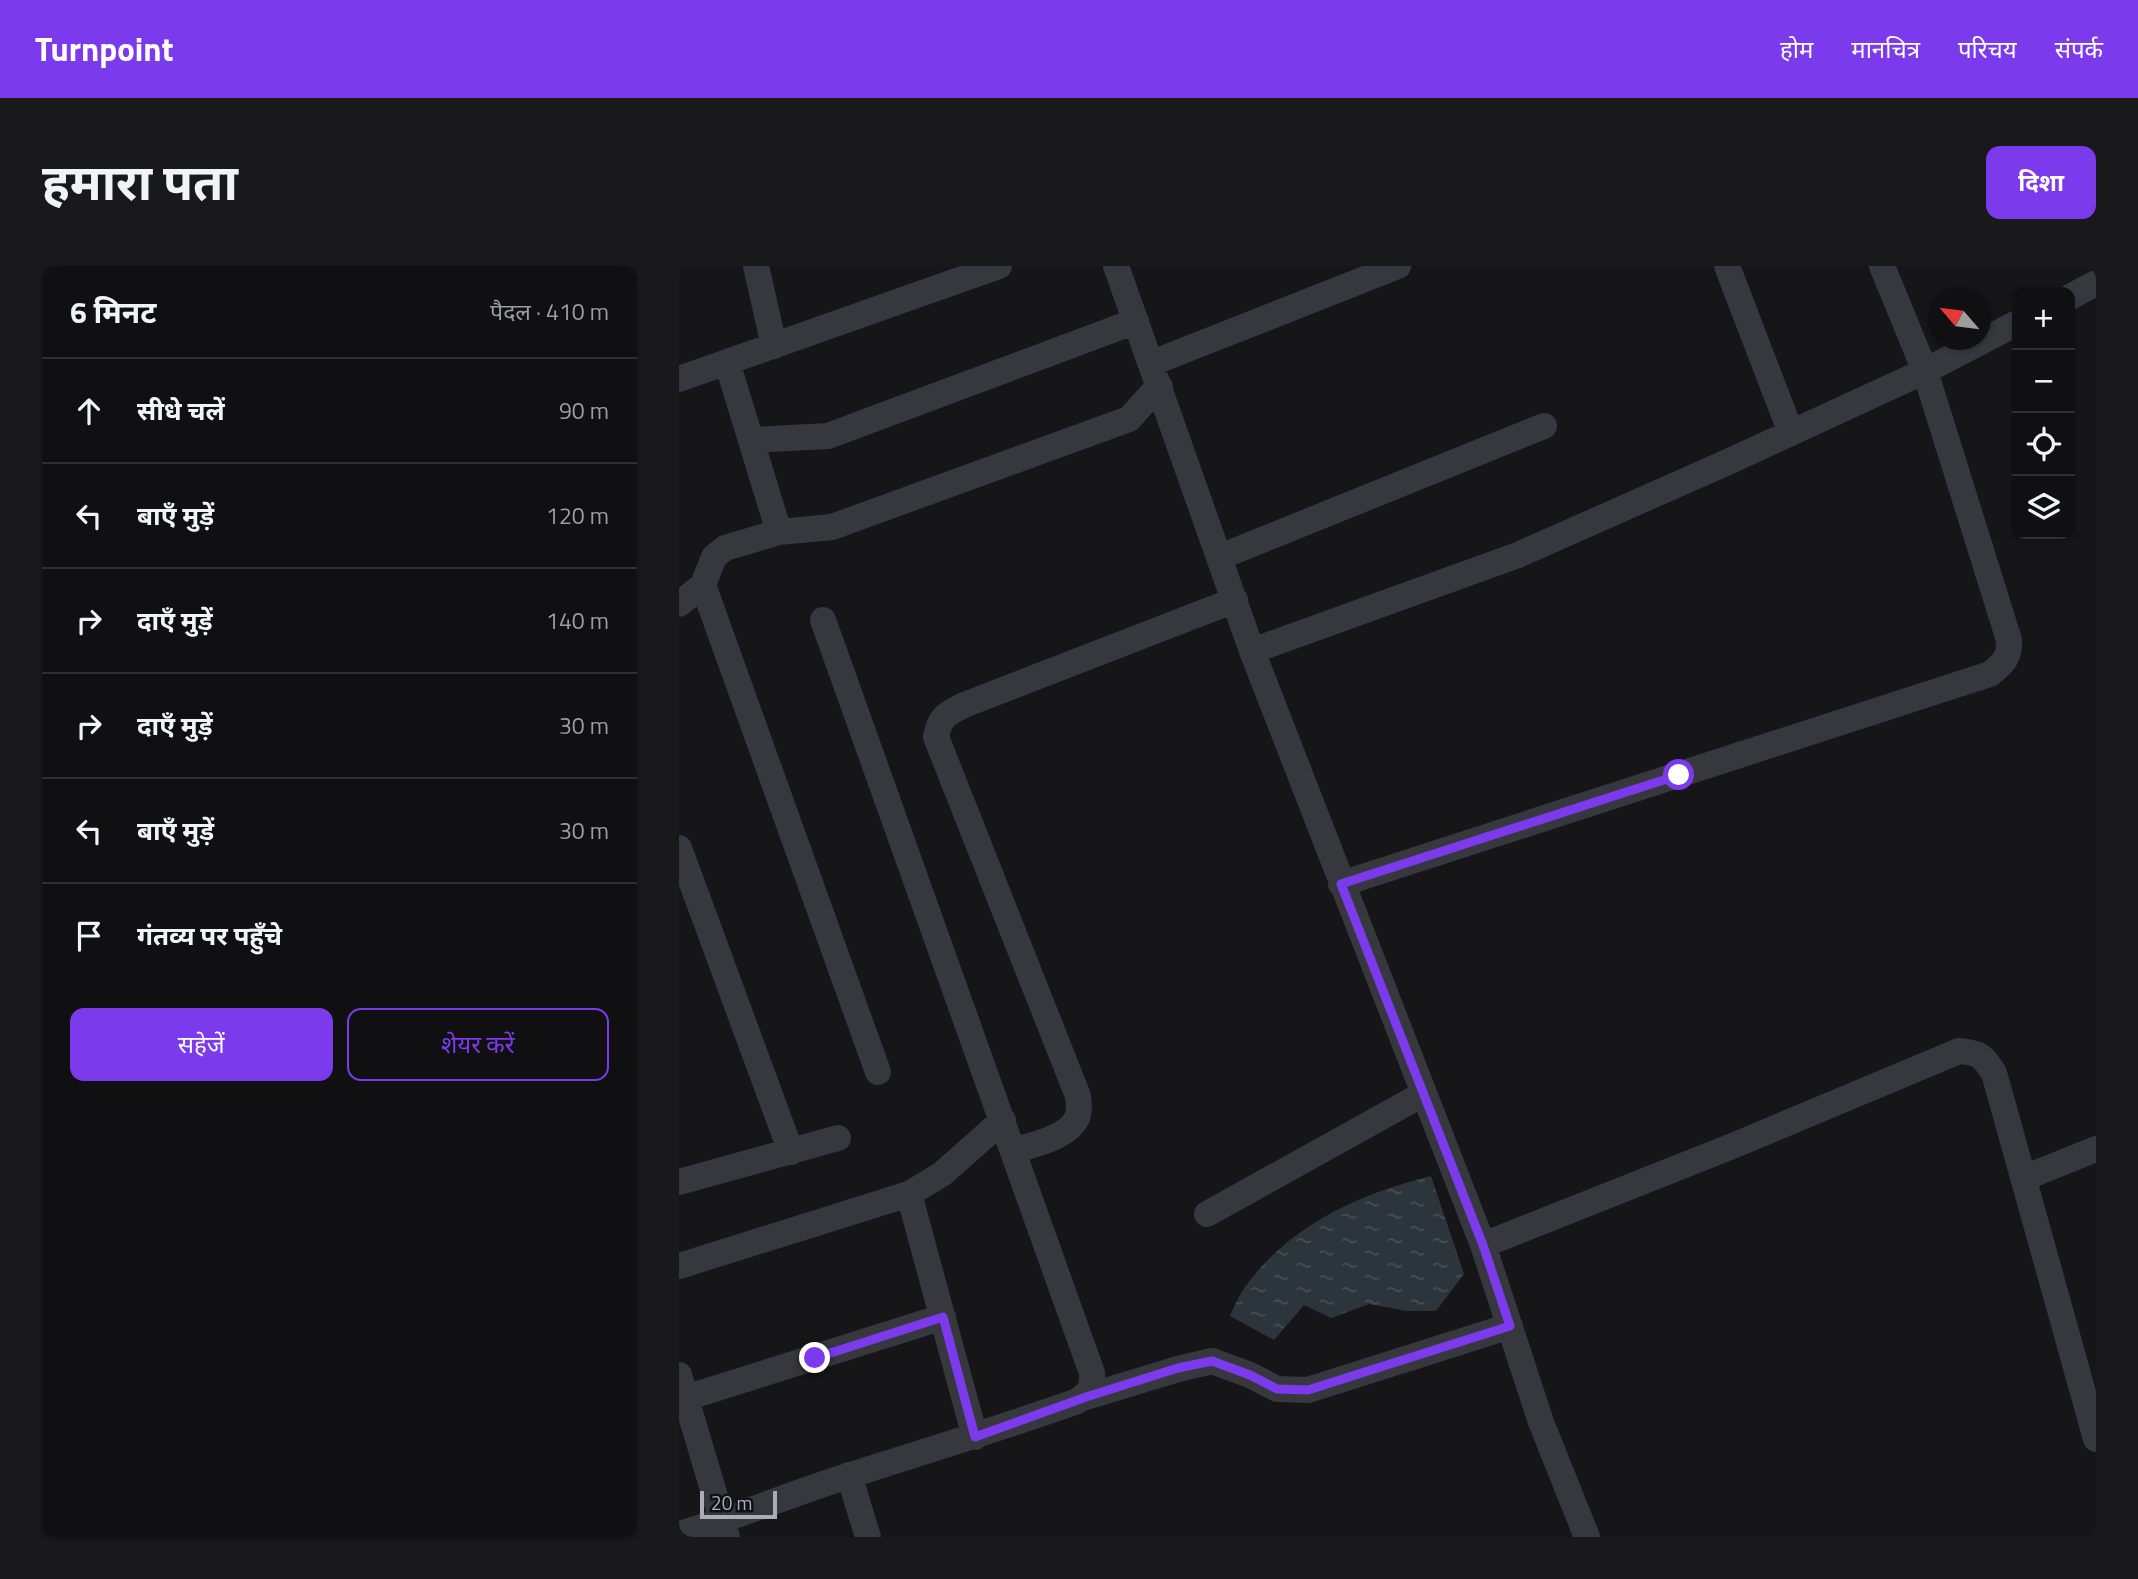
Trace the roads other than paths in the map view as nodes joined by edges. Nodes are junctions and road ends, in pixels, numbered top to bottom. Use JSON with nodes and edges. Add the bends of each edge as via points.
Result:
{"nodes":[{"id":1,"x":756,"y":266,"type":"edge"},
{"id":2,"x":999,"y":266,"type":"edge"},
{"id":3,"x":1116,"y":266,"type":"edge"},
{"id":4,"x":1398,"y":266,"type":"edge"},
{"id":5,"x":1727,"y":266,"type":"edge"},
{"id":6,"x":1882,"y":266,"type":"edge"},
{"id":7,"x":2096,"y":283,"type":"edge"},
{"id":8,"x":2075,"y":294,"type":"edge"},
{"id":9,"x":1136,"y":321,"type":"junction"},
{"id":10,"x":2012,"y":326,"type":"edge"},
{"id":11,"x":774,"y":346,"type":"junction"},
{"id":12,"x":727,"y":362,"type":"junction"},
{"id":13,"x":1925,"y":371,"type":"junction"},
{"id":14,"x":1156,"y":375,"type":"junction"},
{"id":15,"x":679,"y":379,"type":"edge"},
{"id":16,"x":1544,"y":426,"type":"dead end"},
{"id":17,"x":1791,"y":433,"type":"junction"},
{"id":18,"x":751,"y":440,"type":"junction"},
{"id":19,"x":779,"y":532,"type":"junction"},
{"id":20,"x":1220,"y":557,"type":"junction"},
{"id":21,"x":703,"y":585,"type":"junction"},
{"id":22,"x":1235,"y":600,"type":"junction"},
{"id":23,"x":679,"y":604,"type":"edge"},
{"id":24,"x":823,"y":620,"type":"dead end"},
{"id":25,"x":1252,"y":651,"type":"junction"},
{"id":26,"x":679,"y":848,"type":"edge"},
{"id":27,"x":1341,"y":884,"type":"junction"},
{"id":28,"x":878,"y":1072,"type":"dead end"},
{"id":29,"x":1423,"y":1094,"type":"junction"},
{"id":30,"x":1003,"y":1120,"type":"junction"},
{"id":31,"x":838,"y":1138,"type":"dead end"},
{"id":32,"x":2096,"y":1149,"type":"edge"},
{"id":33,"x":791,"y":1152,"type":"junction"},
{"id":34,"x":1014,"y":1152,"type":"junction"},
{"id":35,"x":2024,"y":1178,"type":"junction"},
{"id":36,"x":679,"y":1181,"type":"edge"},
{"id":37,"x":909,"y":1194,"type":"junction"},
{"id":38,"x":1207,"y":1214,"type":"dead end"},
{"id":39,"x":1483,"y":1245,"type":"junction"},
{"id":40,"x":679,"y":1266,"type":"edge"},
{"id":41,"x":943,"y":1317,"type":"junction"},
{"id":42,"x":1510,"y":1326,"type":"junction"},
{"id":43,"x":681,"y":1391,"type":"edge"},
{"id":44,"x":1086,"y":1397,"type":"junction"},
{"id":45,"x":975,"y":1437,"type":"junction"},
{"id":46,"x":2096,"y":1439,"type":"edge"},
{"id":47,"x":849,"y":1475,"type":"junction"},
{"id":48,"x":725,"y":1529,"type":"edge"},
{"id":49,"x":679,"y":1534,"type":"edge"},
{"id":50,"x":868,"y":1537,"type":"edge"},
{"id":51,"x":1587,"y":1537,"type":"edge"}],
"edges":[{"from":1,"to":11,"type":"street"},
{"from":2,"to":11,"type":"street"},
{"from":3,"to":9,"type":"street"},
{"from":4,"to":14,"type":"street"},
{"from":5,"to":17,"type":"street"},
{"from":6,"to":13,"type":"street"},
{"from":7,"to":8,"type":"street"},
{"from":9,"to":14,"type":"street"},
{"from":9,"to":18,"type":"street","via":[[828,436]]},
{"from":10,"to":13,"type":"street"},
{"from":11,"to":12,"type":"street"},
{"from":12,"to":15,"type":"street"},
{"from":12,"to":18,"type":"street"},
{"from":13,"to":17,"type":"street"},
{"from":13,"to":27,"type":"street","via":[[2009,640],[2004,663],[1990,674]]},
{"from":14,"to":19,"type":"street","via":[[1157,388],[1129,419],[832,527]]},
{"from":14,"to":20,"type":"street"},
{"from":16,"to":20,"type":"street"},
{"from":17,"to":25,"type":"street","via":[[1518,555]]},
{"from":18,"to":19,"type":"street"},
{"from":19,"to":21,"type":"street","via":[[725,548],[714,557]]},
{"from":20,"to":22,"type":"street"},
{"from":21,"to":23,"type":"street"},
{"from":21,"to":28,"type":"street"},
{"from":22,"to":25,"type":"street"},
{"from":22,"to":34,"type":"street","via":[[964,705],[941,719],[938,726],[936,737],[1078,1096],[1076,1121],[1061,1133]]},
{"from":24,"to":30,"type":"street"},
{"from":25,"to":27,"type":"street"},
{"from":26,"to":33,"type":"street"},
{"from":27,"to":29,"type":"street"},
{"from":29,"to":38,"type":"street"},
{"from":29,"to":39,"type":"street"},
{"from":30,"to":34,"type":"street"},
{"from":30,"to":37,"type":"street","via":[[942,1174]]},
{"from":31,"to":33,"type":"street"},
{"from":32,"to":35,"type":"street"},
{"from":33,"to":36,"type":"street"},
{"from":34,"to":44,"type":"street","via":[[1092,1373]]},
{"from":35,"to":39,"type":"street","via":[[1994,1073],[1983,1056],[1959,1051]]},
{"from":35,"to":46,"type":"street"},
{"from":37,"to":40,"type":"street"},
{"from":37,"to":41,"type":"street"},
{"from":39,"to":42,"type":"street"},
{"from":41,"to":43,"type":"street"},
{"from":41,"to":45,"type":"street"},
{"from":42,"to":44,"type":"street","via":[[1308,1390],[1277,1389],[1212,1361]]},
{"from":42,"to":51,"type":"street","via":[[1541,1422]]},
{"from":43,"to":48,"type":"street"},
{"from":44,"to":45,"type":"street"},
{"from":45,"to":47,"type":"street"},
{"from":47,"to":48,"type":"street"},
{"from":47,"to":50,"type":"street"},
{"from":48,"to":49,"type":"street"}]}
